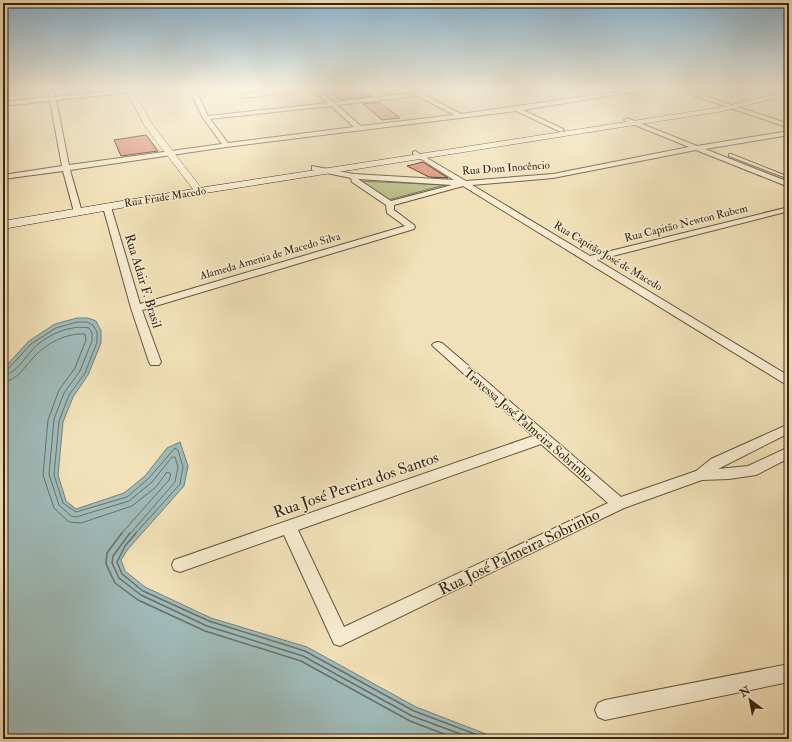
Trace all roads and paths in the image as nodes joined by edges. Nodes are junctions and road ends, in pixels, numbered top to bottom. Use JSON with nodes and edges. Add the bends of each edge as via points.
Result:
{"nodes":[{"id":1,"x":58,"y":124,"type":"edge"},
{"id":2,"x":147,"y":124,"type":"edge"},
{"id":3,"x":210,"y":124,"type":"edge"},
{"id":4,"x":354,"y":124,"type":"edge"},
{"id":5,"x":396,"y":124,"type":"edge"},
{"id":6,"x":548,"y":124,"type":"edge"},
{"id":7,"x":617,"y":124,"type":"edge"},
{"id":8,"x":620,"y":124,"type":"edge"},
{"id":9,"x":635,"y":124,"type":"edge"},
{"id":10,"x":359,"y":128,"type":"junction"},
{"id":11,"x":561,"y":130,"type":"junction"},
{"id":12,"x":789,"y":133,"type":"edge"},
{"id":13,"x":526,"y":137,"type":"junction"},
{"id":14,"x":226,"y":144,"type":"junction"},
{"id":15,"x":697,"y":148,"type":"junction"},
{"id":16,"x":169,"y":153,"type":"junction"},
{"id":17,"x":418,"y":155,"type":"junction"},
{"id":18,"x":730,"y":155,"type":"dead end"},
{"id":19,"x":66,"y":167,"type":"junction"},
{"id":20,"x":315,"y":168,"type":"junction"},
{"id":21,"x":328,"y":171,"type":"junction"},
{"id":22,"x":354,"y":176,"type":"junction"},
{"id":23,"x":3,"y":177,"type":"edge"},
{"id":24,"x":789,"y":178,"type":"edge"},
{"id":25,"x":464,"y":183,"type":"junction"},
{"id":26,"x":789,"y":185,"type":"edge"},
{"id":27,"x":196,"y":188,"type":"junction"},
{"id":28,"x":390,"y":204,"type":"junction"},
{"id":29,"x":107,"y":207,"type":"junction"},
{"id":30,"x":77,"y":208,"type":"junction"},
{"id":31,"x":789,"y":209,"type":"edge"},
{"id":32,"x":3,"y":218,"type":"edge"},
{"id":33,"x":3,"y":225,"type":"edge"},
{"id":34,"x":590,"y":259,"type":"junction"},
{"id":35,"x":136,"y":308,"type":"junction"},
{"id":36,"x":438,"y":345,"type":"dead end"},
{"id":37,"x":155,"y":362,"type":"dead end"},
{"id":38,"x":789,"y":381,"type":"edge"},
{"id":39,"x":789,"y":428,"type":"edge"},
{"id":40,"x":543,"y":438,"type":"junction"},
{"id":41,"x":789,"y":452,"type":"edge"},
{"id":42,"x":702,"y":475,"type":"junction"},
{"id":43,"x":619,"y":504,"type":"junction"},
{"id":44,"x":289,"y":528,"type":"junction"},
{"id":45,"x":180,"y":565,"type":"dead end"},
{"id":46,"x":789,"y":673,"type":"edge"},
{"id":47,"x":605,"y":710,"type":"dead end"}],
"edges":[{"from":1,"to":19,"type":"street"},
{"from":2,"to":16,"type":"street"},
{"from":3,"to":14,"type":"street"},
{"from":4,"to":10,"type":"street"},
{"from":5,"to":10,"type":"street"},
{"from":6,"to":11,"type":"street"},
{"from":7,"to":11,"type":"main road"},
{"from":8,"to":13,"type":"main road"},
{"from":9,"to":15,"type":"street"},
{"from":10,"to":14,"type":"street"},
{"from":11,"to":13,"type":"main road"},
{"from":12,"to":15,"type":"street","name":"Rua Dom Inocêncio"},
{"from":13,"to":17,"type":"main road"},
{"from":14,"to":16,"type":"street"},
{"from":15,"to":25,"type":"street","name":"Rua Dom Inocêncio","via":[[553,176]]},
{"from":15,"to":26,"type":"street"},
{"from":16,"to":19,"type":"street"},
{"from":16,"to":27,"type":"street"},
{"from":17,"to":20,"type":"main road","name":"Rua Frade Macedo"},
{"from":17,"to":21,"type":"main road","name":"Rua Frade Macedo"},
{"from":17,"to":25,"type":"street","name":"Rua Capitão José de Macedo"},
{"from":18,"to":24,"type":"lane"},
{"from":19,"to":23,"type":"street"},
{"from":19,"to":30,"type":"street"},
{"from":20,"to":21,"type":"street","name":"Rua Dom Inocêncio"},
{"from":20,"to":27,"type":"main road","name":"Rua Frade Macedo"},
{"from":21,"to":22,"type":"street","name":"Rua Dom Inocêncio"},
{"from":21,"to":27,"type":"main road","name":"Rua Frade Macedo"},
{"from":22,"to":25,"type":"street","name":"Rua Dom Inocêncio"},
{"from":22,"to":28,"type":"street","via":[[355,180]]},
{"from":25,"to":28,"type":"street"},
{"from":25,"to":34,"type":"street","name":"Rua Capitão José de Macedo"},
{"from":27,"to":29,"type":"main road","name":"Rua Frade Macedo"},
{"from":27,"to":30,"type":"main road","name":"Rua Frade Macedo"},
{"from":28,"to":35,"type":"street","name":"Alameda Amenia de Macedo Silva","via":[[390,211],[411,227]]},
{"from":29,"to":30,"type":"main road","name":"Rua Frade Macedo"},
{"from":29,"to":35,"type":"street","name":"Rua Adair F. Brasil"},
{"from":30,"to":32,"type":"main road","name":"Rua Frade Macedo"},
{"from":30,"to":33,"type":"main road","name":"Rua Frade Macedo"},
{"from":31,"to":34,"type":"street","name":"Rua Capitão Newton Rubem"},
{"from":34,"to":38,"type":"street","name":"Rua Capitão José de Macedo"},
{"from":35,"to":37,"type":"street","name":"Rua Adair F. Brasil"},
{"from":36,"to":40,"type":"street","name":"Travessa José Palmeira Sobrinho"},
{"from":39,"to":42,"type":"street","name":"Rua José Palmeira Sobrinho","via":[[716,463]]},
{"from":40,"to":43,"type":"street","name":"Travessa José Palmeira Sobrinho"},
{"from":40,"to":44,"type":"street","name":"Rua José Pereira dos Santos"},
{"from":41,"to":42,"type":"street","name":"Rua José Palmeira Sobrinho","via":[[751,471]]},
{"from":42,"to":43,"type":"street","name":"Rua José Palmeira Sobrinho"},
{"from":43,"to":44,"type":"street","name":"Rua José Palmeira Sobrinho","via":[[340,638]]},
{"from":44,"to":45,"type":"street","name":"Rua José Pereira dos Santos"},
{"from":46,"to":47,"type":"street"}]}
